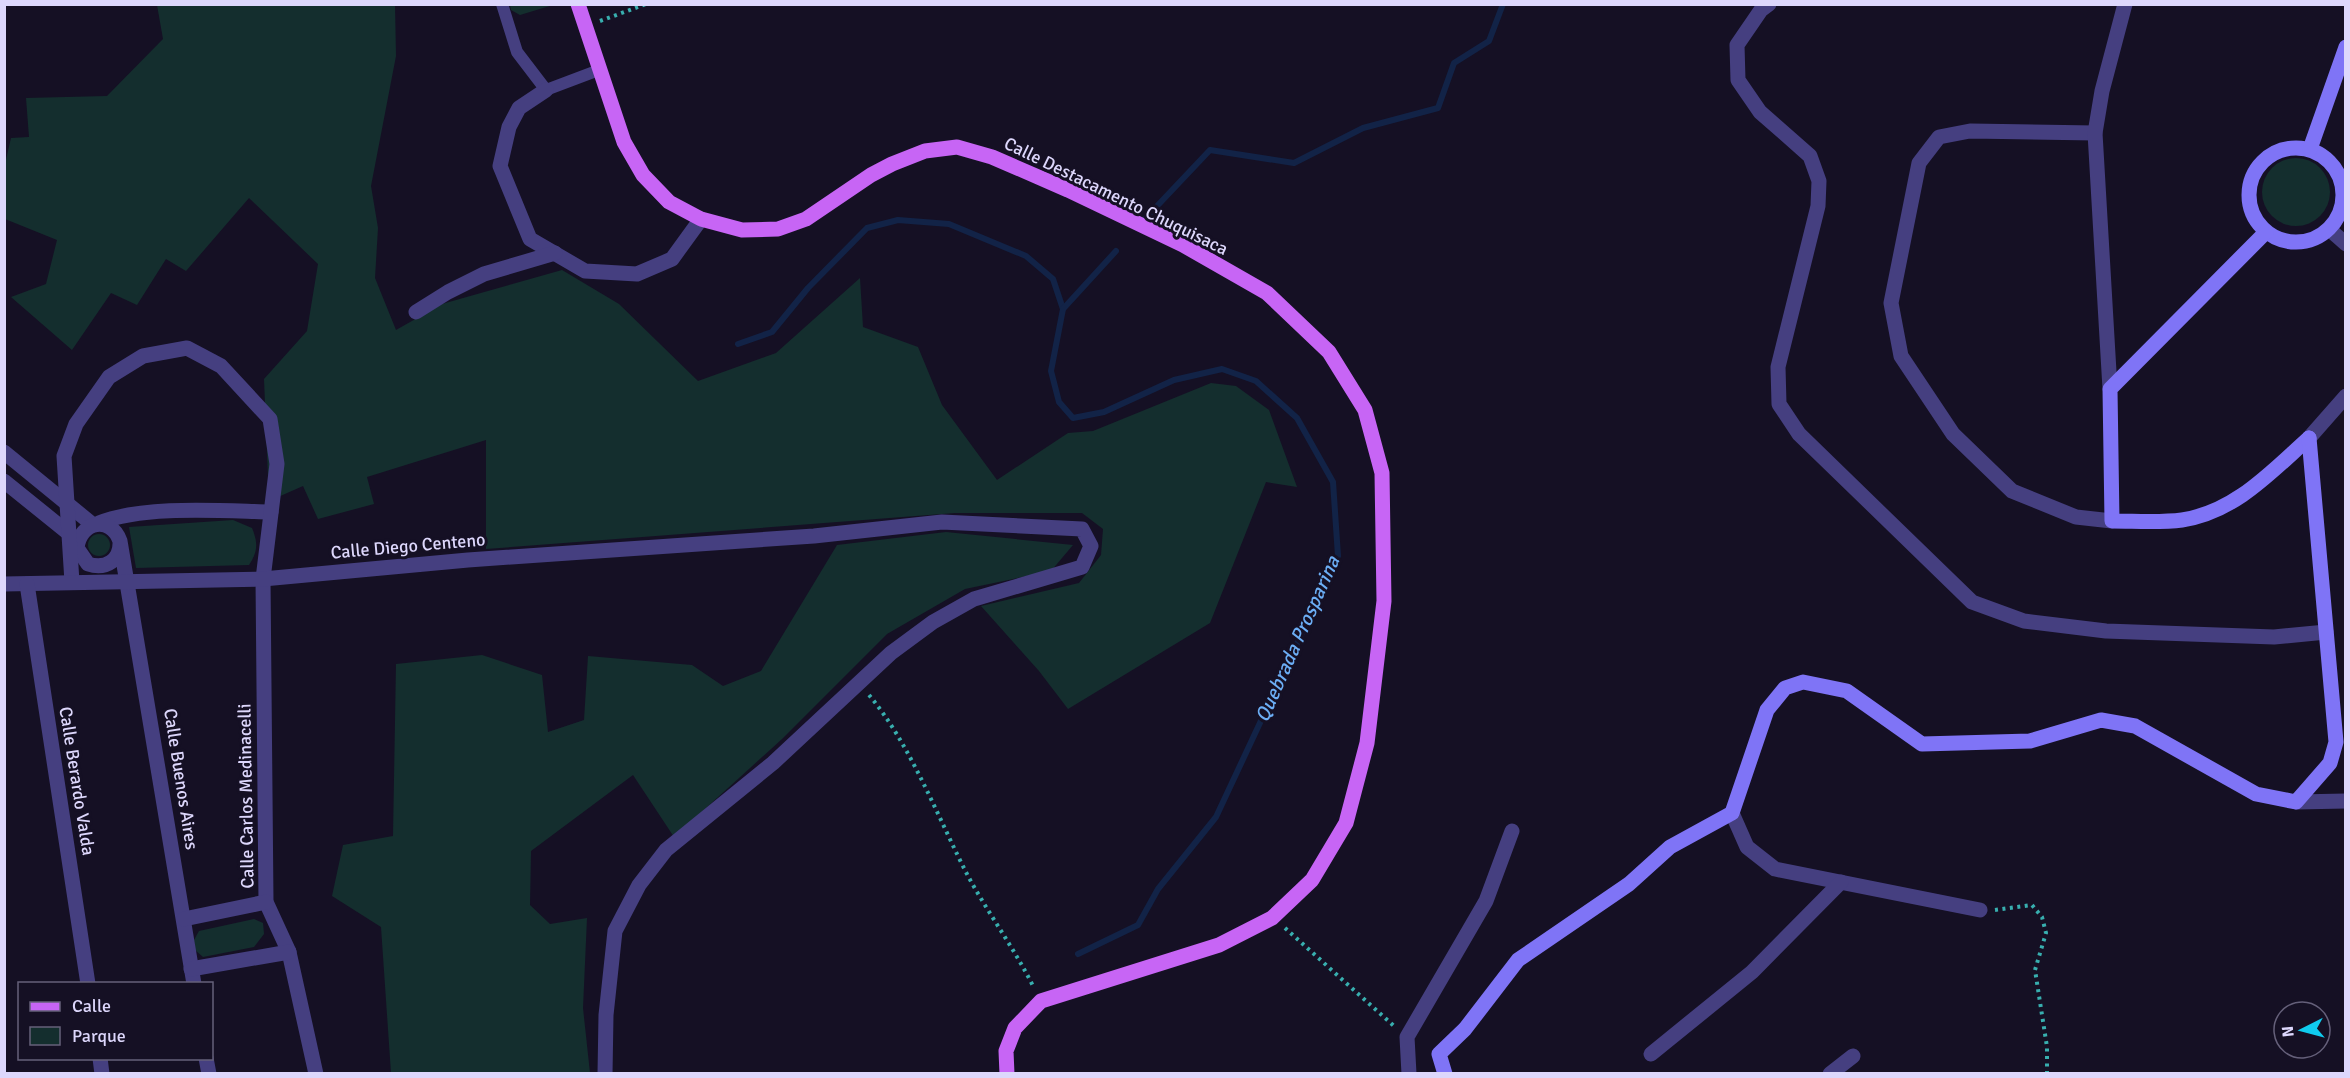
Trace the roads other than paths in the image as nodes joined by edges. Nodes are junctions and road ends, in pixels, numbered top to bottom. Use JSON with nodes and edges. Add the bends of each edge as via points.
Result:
{"nodes":[{"id":1,"x":502,"y":4,"type":"edge"},
{"id":2,"x":578,"y":4,"type":"edge"},
{"id":3,"x":1769,"y":4,"type":"edge"},
{"id":4,"x":2126,"y":4,"type":"edge"},
{"id":5,"x":2346,"y":47,"type":"edge"},
{"id":6,"x":599,"y":69,"type":"junction"},
{"id":7,"x":546,"y":90,"type":"junction"},
{"id":8,"x":2095,"y":133,"type":"junction"},
{"id":9,"x":2310,"y":149,"type":"junction"},
{"id":10,"x":701,"y":219,"type":"junction"},
{"id":11,"x":2329,"y":229,"type":"junction"},
{"id":12,"x":2266,"y":232,"type":"junction"},
{"id":13,"x":2346,"y":244,"type":"edge"},
{"id":14,"x":555,"y":253,"type":"junction"},
{"id":15,"x":416,"y":312,"type":"dead end"},
{"id":16,"x":2110,"y":390,"type":"junction"},
{"id":17,"x":2346,"y":396,"type":"edge"},
{"id":18,"x":2309,"y":438,"type":"junction"},
{"id":19,"x":4,"y":452,"type":"edge"},
{"id":20,"x":4,"y":481,"type":"edge"},
{"id":21,"x":67,"y":504,"type":"junction"},
{"id":22,"x":271,"y":512,"type":"junction"},
{"id":23,"x":2112,"y":521,"type":"junction"},
{"id":24,"x":96,"y":524,"type":"junction"},
{"id":25,"x":73,"y":536,"type":"junction"},
{"id":26,"x":120,"y":541,"type":"junction"},
{"id":27,"x":95,"y":566,"type":"junction"},
{"id":28,"x":263,"y":579,"type":"junction"},
{"id":29,"x":128,"y":581,"type":"junction"},
{"id":30,"x":72,"y":582,"type":"junction"},
{"id":31,"x":4,"y":584,"type":"edge"},
{"id":32,"x":27,"y":584,"type":"junction"},
{"id":33,"x":2326,"y":632,"type":"junction"},
{"id":34,"x":2346,"y":801,"type":"edge"},
{"id":35,"x":2296,"y":802,"type":"junction"},
{"id":36,"x":1732,"y":813,"type":"junction"},
{"id":37,"x":1512,"y":831,"type":"dead end"},
{"id":38,"x":1841,"y":882,"type":"junction"},
{"id":39,"x":266,"y":902,"type":"junction"},
{"id":40,"x":1980,"y":910,"type":"road end"},
{"id":41,"x":184,"y":919,"type":"junction"},
{"id":42,"x":289,"y":952,"type":"junction"},
{"id":43,"x":193,"y":976,"type":"edge"},
{"id":44,"x":88,"y":982,"type":"edge"},
{"id":45,"x":1651,"y":1054,"type":"dead end"},
{"id":46,"x":1853,"y":1056,"type":"dead end"},
{"id":47,"x":316,"y":1074,"type":"edge"},
{"id":48,"x":605,"y":1074,"type":"edge"},
{"id":49,"x":1007,"y":1074,"type":"edge"},
{"id":50,"x":1409,"y":1074,"type":"edge"},
{"id":51,"x":1445,"y":1074,"type":"edge"},
{"id":52,"x":1830,"y":1074,"type":"edge"}],
"edges":[{"from":1,"to":7,"type":"lane","via":[[517,52]]},
{"from":2,"to":6,"type":"main road","name":"Calle Destacamento Chuquisaca"},
{"from":3,"to":33,"type":"street","via":[[1737,45],[1738,80],[1760,112],[1810,156],[1819,181],[1818,206],[1778,367],[1779,404],[1799,434],[1972,602],[2024,621],[2106,631],[2274,637]]},
{"from":4,"to":8,"type":"street","via":[[2102,91]]},
{"from":5,"to":9,"type":"street"},
{"from":6,"to":7,"type":"lane"},
{"from":6,"to":10,"type":"main road","name":"Calle Destacamento Chuquisaca","via":[[624,142],[643,175],[669,202]]},
{"from":7,"to":14,"type":"street","via":[[519,108],[509,127],[500,166],[530,239]]},
{"from":8,"to":16,"type":"street"},
{"from":8,"to":23,"type":"street","via":[[1970,130],[1939,137],[1919,163],[1891,303],[1901,356],[1953,434],[2012,491],[2076,517]]},
{"from":9,"to":11,"type":"street","via":[[2325,157],[2343,184],[2344,200]]},
{"from":9,"to":12,"type":"street","via":[[2278,151],[2255,172],[2250,204]]},
{"from":10,"to":14,"type":"street","via":[[672,259],[638,274],[585,271]]},
{"from":10,"to":49,"type":"main road","name":"Calle Destacamento Chuquisaca","via":[[742,230],[778,229],[806,219],[892,164],[925,151],[957,147],[1014,167],[1183,245],[1267,293],[1329,352],[1365,410],[1382,473],[1384,601],[1367,743],[1346,823],[1312,880],[1272,918],[1219,945],[1041,1000],[1015,1028],[1006,1051]]},
{"from":11,"to":12,"type":"street","via":[[2305,242],[2278,239]]},
{"from":11,"to":13,"type":"street"},
{"from":12,"to":16,"type":"street"},
{"from":14,"to":15,"type":"street","via":[[484,274]]},
{"from":16,"to":23,"type":"street"},
{"from":17,"to":18,"type":"street"},
{"from":18,"to":23,"type":"street","via":[[2222,509],[2181,520]]},
{"from":18,"to":33,"type":"street"},
{"from":19,"to":21,"type":"street"},
{"from":20,"to":25,"type":"street"},
{"from":21,"to":22,"type":"street","via":[[64,456],[76,424],[109,377],[143,356],[187,348],[221,366],[270,419],[277,464]]},
{"from":21,"to":24,"type":"street"},
{"from":21,"to":25,"type":"street"},
{"from":22,"to":24,"type":"street","via":[[195,511],[116,517]]},
{"from":22,"to":28,"type":"street","name":"Calle Carlos Medinacelli"},
{"from":24,"to":25,"type":"street"},
{"from":24,"to":26,"type":"street","via":[[113,528]]},
{"from":25,"to":27,"type":"street","via":[[80,554]]},
{"from":25,"to":30,"type":"street"},
{"from":26,"to":27,"type":"street","via":[[114,561]]},
{"from":26,"to":29,"type":"street","name":"Calle Buenos Aires"},
{"from":27,"to":29,"type":"street"},
{"from":28,"to":29,"type":"street","name":"Calle Diego Centeno"},
{"from":28,"to":39,"type":"street","name":"Calle Carlos Medinacelli"},
{"from":28,"to":48,"type":"street","name":"Calle Diego Centeno","via":[[814,536],[942,522],[1082,529],[1091,546],[1082,567],[974,599],[933,622],[891,653],[773,763],[666,850],[639,885],[615,931],[606,1015]]},
{"from":29,"to":30,"type":"street","name":"Calle Diego Centeno"},
{"from":29,"to":41,"type":"street","name":"Calle Buenos Aires"},
{"from":30,"to":32,"type":"street","name":"Calle Diego Centeno"},
{"from":31,"to":32,"type":"street","name":"Calle Diego Centeno"},
{"from":32,"to":44,"type":"street","name":"Calle Berardo Valda"},
{"from":33,"to":35,"type":"street","via":[[2336,742],[2330,763]]},
{"from":34,"to":35,"type":"street"},
{"from":35,"to":36,"type":"street","via":[[2256,794],[2136,726],[2102,720],[2030,741],[1922,744],[1847,691],[1803,682],[1785,688],[1767,710]]},
{"from":36,"to":38,"type":"street","via":[[1748,847],[1775,869]]},
{"from":36,"to":51,"type":"street","via":[[1670,847],[1629,884],[1518,960],[1465,1029],[1439,1054]]},
{"from":37,"to":50,"type":"street","via":[[1486,901],[1407,1037]]},
{"from":38,"to":40,"type":"street"},
{"from":38,"to":45,"type":"street","via":[[1752,972]]},
{"from":39,"to":41,"type":"street"},
{"from":39,"to":42,"type":"street","name":"Calle Carlos Medinacelli"},
{"from":41,"to":43,"type":"street","name":"Calle Buenos Aires"},
{"from":42,"to":43,"type":"street"},
{"from":42,"to":47,"type":"street","name":"Calle Carlos Medinacelli"},
{"from":46,"to":52,"type":"street"}]}
